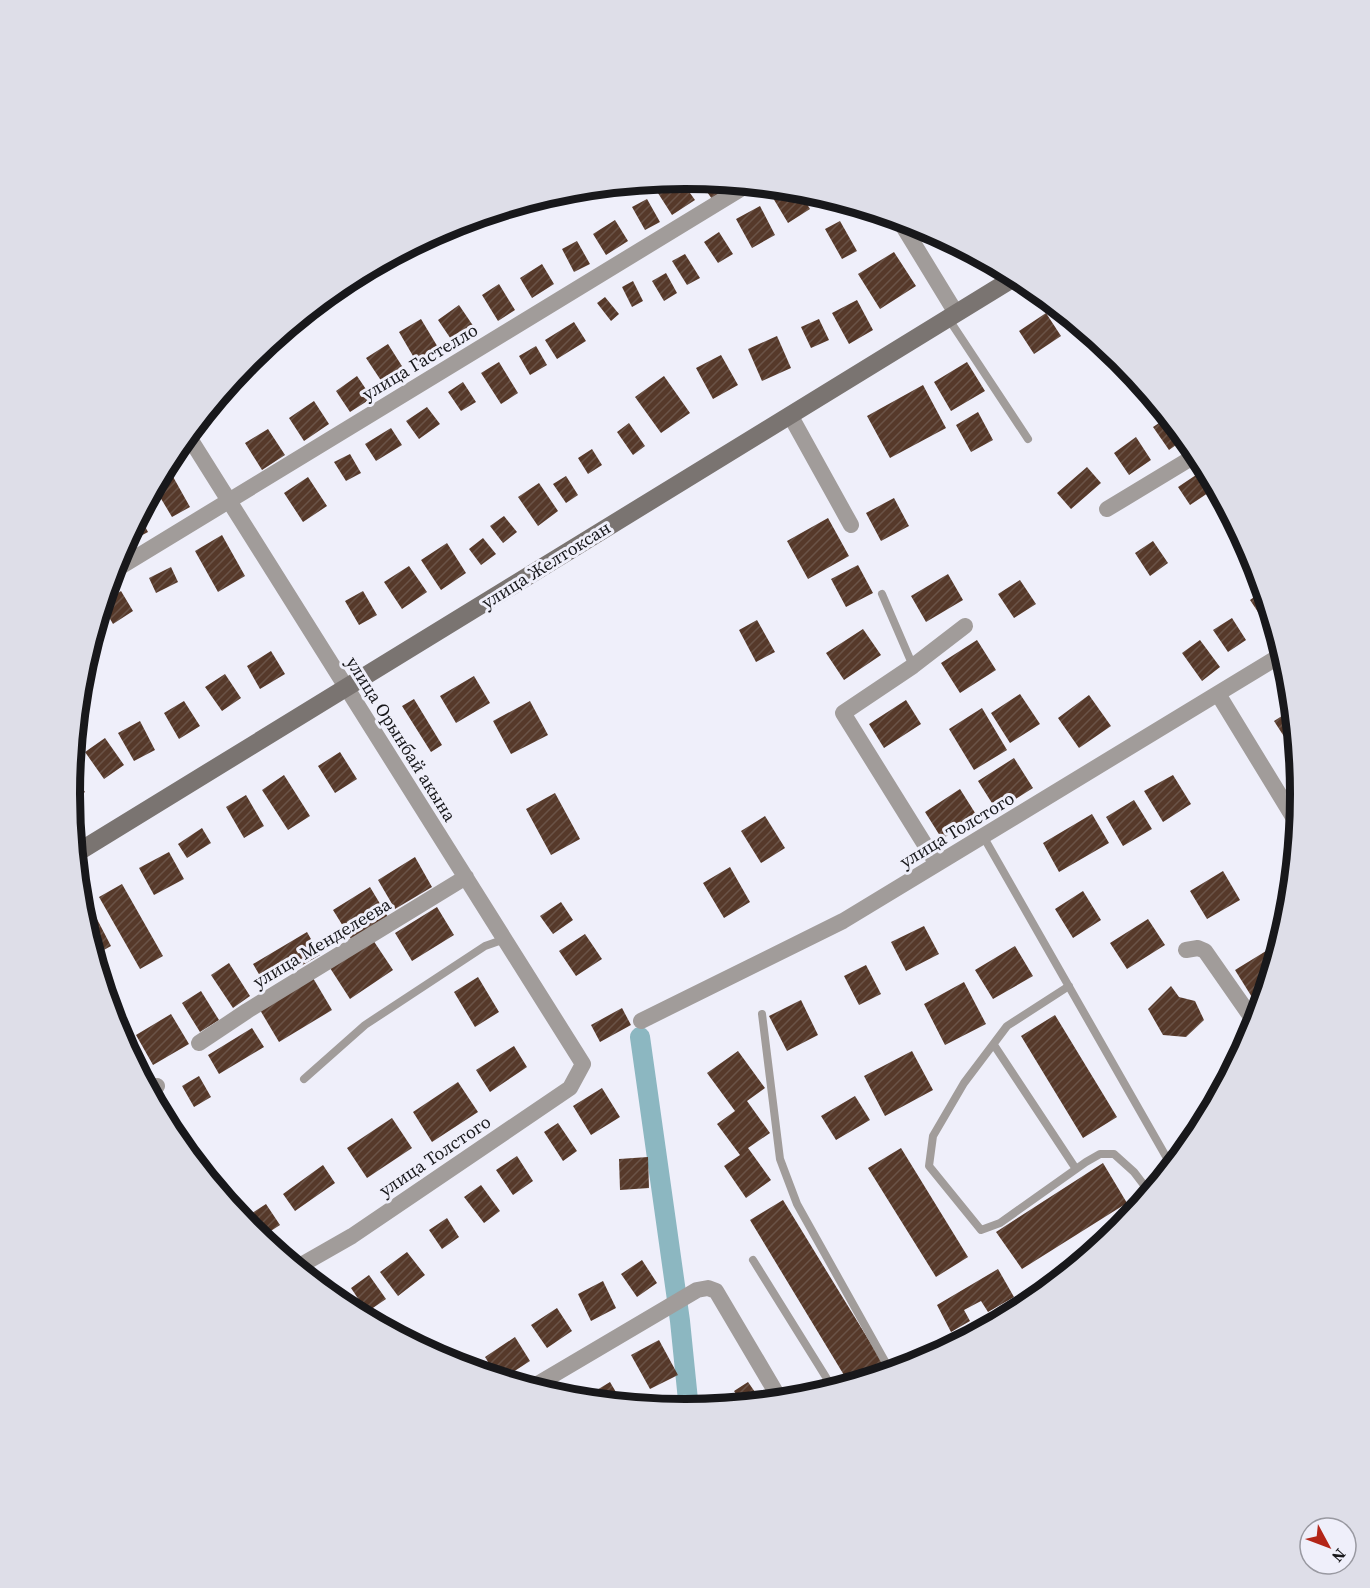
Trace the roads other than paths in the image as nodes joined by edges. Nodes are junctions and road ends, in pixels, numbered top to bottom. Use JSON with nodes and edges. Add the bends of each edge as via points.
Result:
{"nodes":[{"id":1,"x":736,"y":191,"type":"edge"},
{"id":2,"x":905,"y":230,"type":"edge"},
{"id":3,"x":1007,"y":282,"type":"edge"},
{"id":4,"x":952,"y":315,"type":"junction"},
{"id":5,"x":790,"y":415,"type":"junction"},
{"id":6,"x":1028,"y":439,"type":"dead end"},
{"id":7,"x":192,"y":443,"type":"edge"},
{"id":8,"x":1189,"y":460,"type":"edge"},
{"id":9,"x":228,"y":501,"type":"junction"},
{"id":10,"x":1107,"y":510,"type":"dead end"},
{"id":11,"x":851,"y":525,"type":"dead end"},
{"id":12,"x":125,"y":564,"type":"edge"},
{"id":13,"x":882,"y":594,"type":"dead end"},
{"id":14,"x":965,"y":626,"type":"dead end"},
{"id":15,"x":1275,"y":659,"type":"edge"},
{"id":16,"x":914,"y":666,"type":"junction"},
{"id":17,"x":346,"y":688,"type":"junction"},
{"id":18,"x":1218,"y":694,"type":"junction"},
{"id":19,"x":1290,"y":811,"type":"edge"},
{"id":20,"x":983,"y":836,"type":"junction"},
{"id":21,"x":83,"y":849,"type":"edge"},
{"id":22,"x":937,"y":864,"type":"junction"},
{"id":23,"x":466,"y":877,"type":"junction"},
{"id":24,"x":505,"y":939,"type":"junction"},
{"id":25,"x":1186,"y":950,"type":"dead end"},
{"id":26,"x":1069,"y":987,"type":"junction"},
{"id":27,"x":1249,"y":1013,"type":"edge"},
{"id":28,"x":762,"y":1014,"type":"dead end"},
{"id":29,"x":641,"y":1021,"type":"dead end"},
{"id":30,"x":200,"y":1043,"type":"dead end"},
{"id":31,"x":994,"y":1045,"type":"junction"},
{"id":32,"x":583,"y":1064,"type":"joint"},
{"id":33,"x":304,"y":1080,"type":"dead end"},
{"id":34,"x":1168,"y":1159,"type":"edge"},
{"id":35,"x":1076,"y":1169,"type":"junction"},
{"id":36,"x":1145,"y":1187,"type":"edge"},
{"id":37,"x":753,"y":1260,"type":"dead end"},
{"id":38,"x":304,"y":1264,"type":"edge"},
{"id":39,"x":887,"y":1364,"type":"edge"},
{"id":40,"x":541,"y":1382,"type":"edge"},
{"id":41,"x":829,"y":1382,"type":"edge"},
{"id":42,"x":776,"y":1392,"type":"edge"}],
"edges":[{"from":1,"to":9,"type":"street","name":"улица Гастелло"},
{"from":2,"to":4,"type":"street"},
{"from":3,"to":4,"type":"main road","name":"улица Желтоксан"},
{"from":4,"to":5,"type":"main road","name":"улица Желтоксан"},
{"from":4,"to":6,"type":"lane"},
{"from":5,"to":11,"type":"street"},
{"from":5,"to":17,"type":"main road","name":"улица Желтоксан"},
{"from":7,"to":9,"type":"street","name":"улица Орынбай акына"},
{"from":8,"to":10,"type":"street"},
{"from":9,"to":12,"type":"street","name":"улица Гастелло"},
{"from":9,"to":17,"type":"street","name":"улица Орынбай акына"},
{"from":13,"to":16,"type":"lane"},
{"from":14,"to":16,"type":"street"},
{"from":15,"to":18,"type":"street","name":"улица Толстого"},
{"from":16,"to":22,"type":"street","via":[[843,713]]},
{"from":17,"to":21,"type":"main road","name":"улица Желтоксан"},
{"from":17,"to":23,"type":"street","name":"улица Орынбай акына"},
{"from":18,"to":19,"type":"street"},
{"from":18,"to":20,"type":"street","name":"улица Толстого"},
{"from":20,"to":22,"type":"street","name":"улица Толстого"},
{"from":20,"to":26,"type":"lane"},
{"from":22,"to":29,"type":"street","name":"улица Толстого","via":[[843,921]]},
{"from":23,"to":24,"type":"street","name":"улица Орынбай акына"},
{"from":23,"to":30,"type":"street","name":"улица Менделеева"},
{"from":24,"to":32,"type":"street","name":"улица Орынбай акына"},
{"from":24,"to":33,"type":"lane","via":[[485,946],[365,1025]]},
{"from":25,"to":27,"type":"street","via":[[1206,951]]},
{"from":26,"to":31,"type":"lane","via":[[1007,1026]]},
{"from":26,"to":34,"type":"lane"},
{"from":28,"to":39,"type":"lane","via":[[780,1159],[789,1187]]},
{"from":31,"to":35,"type":"lane"},
{"from":31,"to":35,"type":"lane","via":[[964,1083],[933,1136],[929,1166],[981,1230],[1000,1223]]},
{"from":32,"to":38,"type":"street","name":"улица Толстого","via":[[570,1088],[352,1236]]},
{"from":35,"to":36,"type":"lane","via":[[1100,1154],[1114,1154]]},
{"from":37,"to":41,"type":"lane"},
{"from":40,"to":42,"type":"street","via":[[659,1311],[708,1288],[716,1291]]}]}
